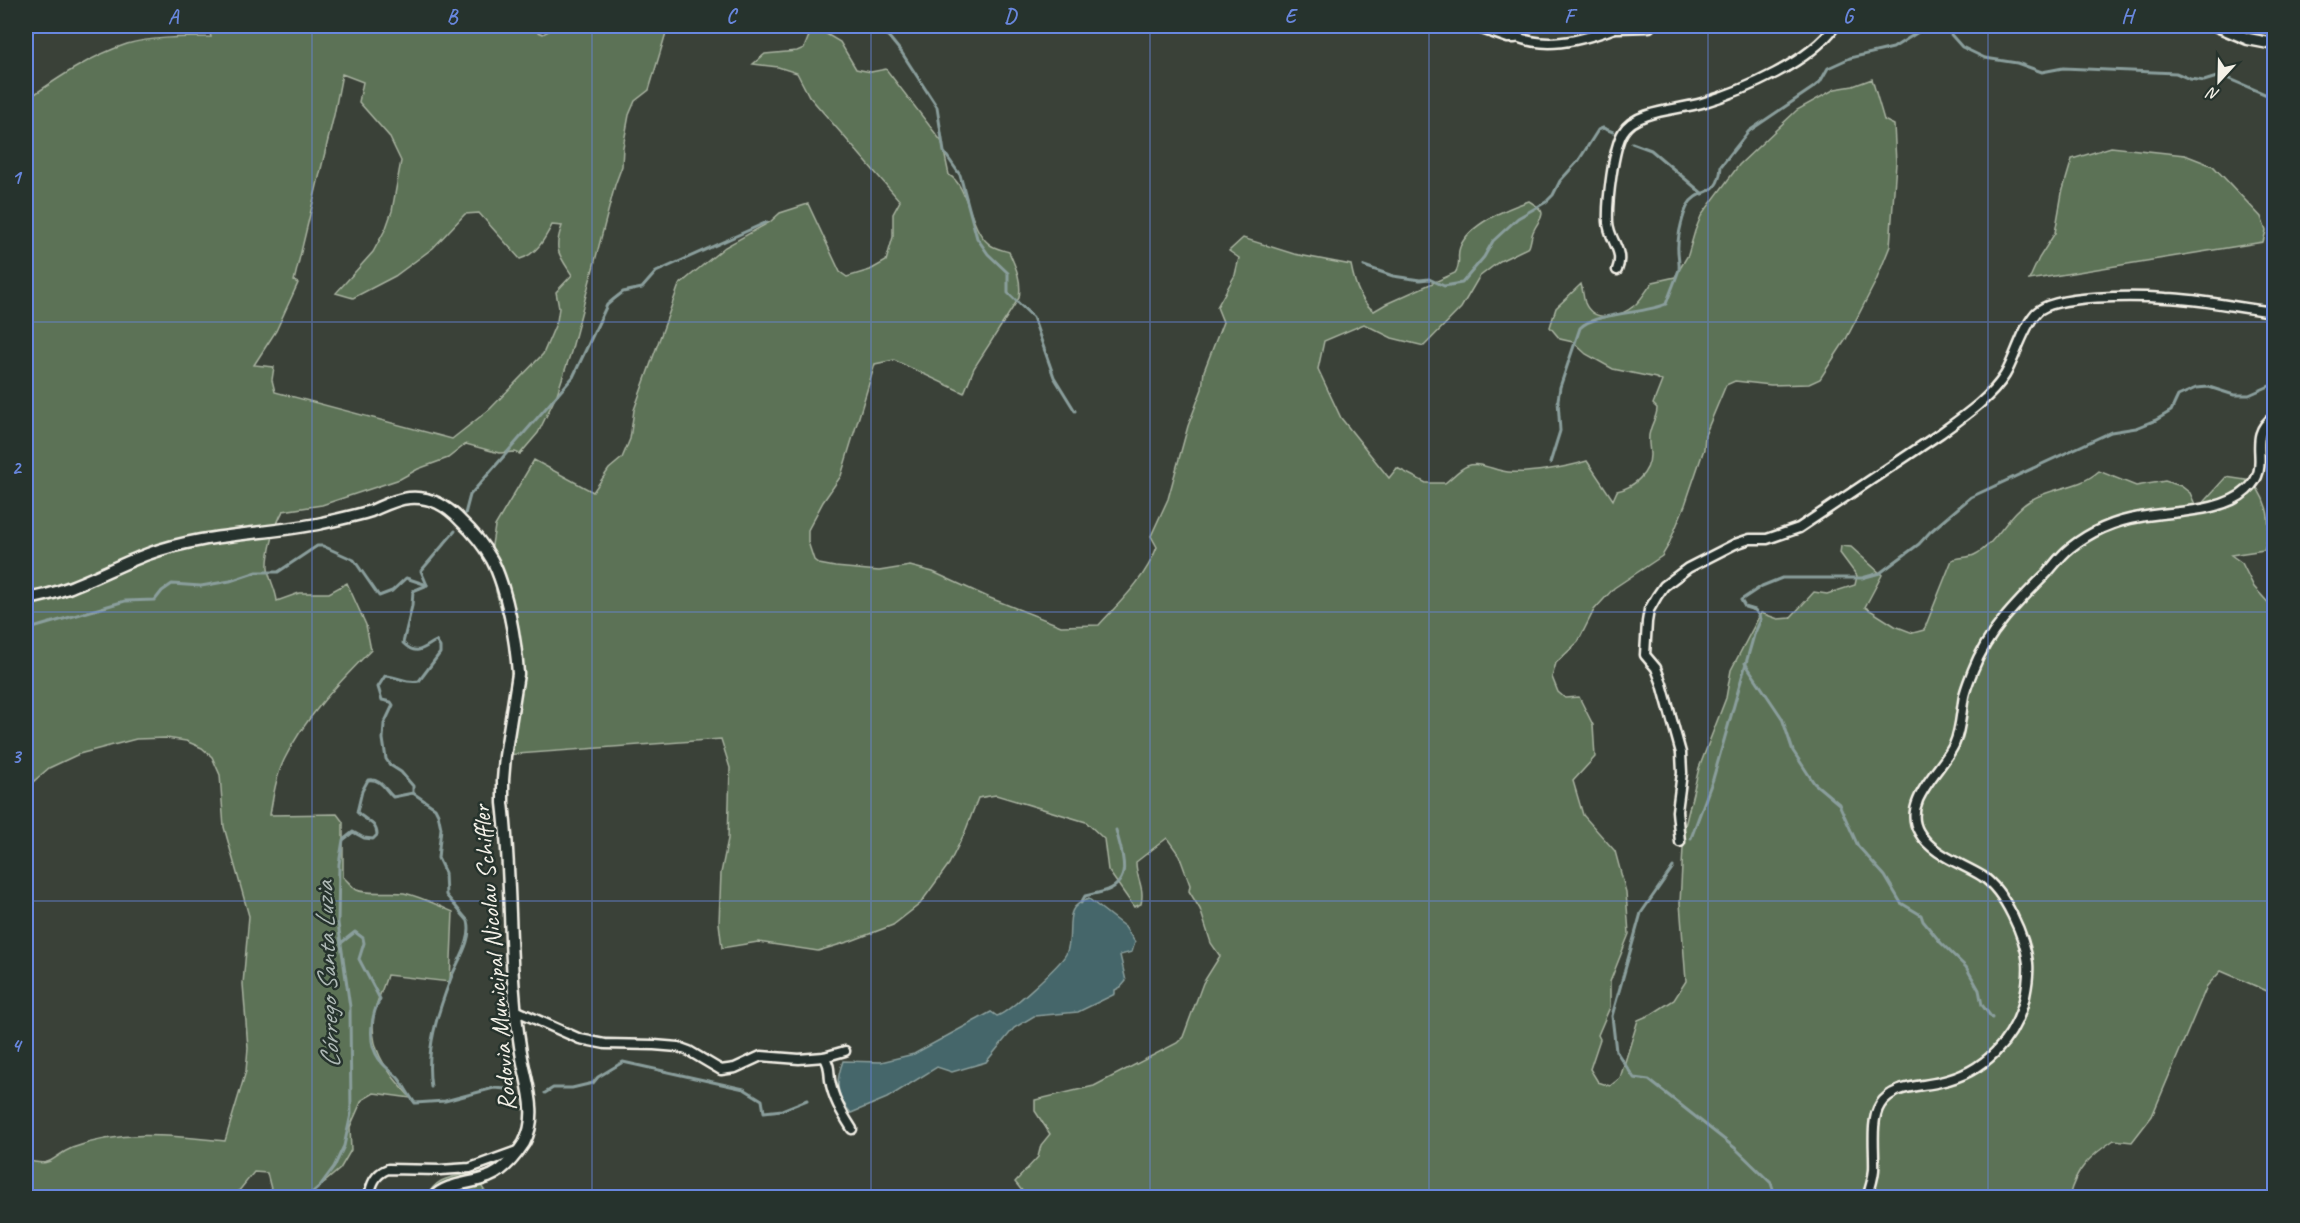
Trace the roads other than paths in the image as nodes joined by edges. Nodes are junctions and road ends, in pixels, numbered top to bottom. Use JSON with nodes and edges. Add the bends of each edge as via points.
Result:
{"nodes":[{"id":1,"x":1473,"y":26,"type":"edge"},
{"id":2,"x":1496,"y":26,"type":"edge"},
{"id":3,"x":1596,"y":26,"type":"edge"},
{"id":4,"x":1649,"y":26,"type":"edge"},
{"id":5,"x":1835,"y":26,"type":"edge"},
{"id":6,"x":2217,"y":26,"type":"edge"},
{"id":7,"x":1618,"y":27,"type":"junction"},
{"id":8,"x":1519,"y":38,"type":"junction"},
{"id":9,"x":2274,"y":44,"type":"edge"},
{"id":10,"x":1617,"y":270,"type":"dead end"},
{"id":11,"x":2274,"y":312,"type":"edge"},
{"id":12,"x":2274,"y":417,"type":"edge"},
{"id":13,"x":26,"y":599,"type":"edge"},
{"id":14,"x":1680,"y":842,"type":"dead end"},
{"id":15,"x":515,"y":1010,"type":"junction"},
{"id":16,"x":845,"y":1052,"type":"dead end"},
{"id":17,"x":824,"y":1057,"type":"junction"},
{"id":18,"x":852,"y":1129,"type":"dead end"},
{"id":19,"x":517,"y":1151,"type":"junction"},
{"id":20,"x":369,"y":1197,"type":"edge"},
{"id":21,"x":433,"y":1197,"type":"edge"},
{"id":22,"x":1867,"y":1197,"type":"edge"}],
"edges":[{"from":1,"to":8,"type":"street"},
{"from":2,"to":8,"type":"street"},
{"from":3,"to":7,"type":"street"},
{"from":4,"to":7,"type":"street"},
{"from":5,"to":10,"type":"street","via":[[1818,44],[1765,78],[1701,104],[1644,116],[1628,125],[1616,148],[1608,222],[1620,256]]},
{"from":6,"to":9,"type":"street","via":[[2248,39]]},
{"from":7,"to":8,"type":"street","via":[[1595,36],[1547,44]]},
{"from":11,"to":14,"type":"street","via":[[2168,298],[2070,300],[2046,306],[2031,320],[2005,376],[1948,428],[1799,528],[1735,544],[1688,568],[1664,586],[1649,610],[1645,655],[1662,684],[1681,753],[1677,811]]},
{"from":12,"to":22,"type":"street","via":[[2259,435],[2260,467],[2247,490],[2212,506],[2126,519],[2069,549],[2011,608],[1975,666],[1964,693],[1958,738],[1919,799],[1914,821],[1934,849],[1984,878],[2003,899],[2013,916],[2028,964],[2025,1000],[2002,1045],[1985,1064],[1966,1074],[1898,1090],[1886,1097],[1878,1107],[1873,1175]]},
{"from":13,"to":15,"type":"street","name":"Rodovia Municipal Nicolau Schiffler","via":[[76,586],[148,554],[216,537],[351,517],[409,498],[434,500],[452,512],[493,561],[502,585],[517,659],[502,780]]},
{"from":15,"to":17,"type":"street","via":[[580,1039],[678,1047],[721,1070],[761,1056]]},
{"from":15,"to":19,"type":"street","name":"Rodovia Municipal Nicolau Schiffler","via":[[532,1112],[525,1141]]},
{"from":16,"to":17,"type":"street"},
{"from":17,"to":18,"type":"street","via":[[828,1060],[835,1101]]},
{"from":19,"to":20,"type":"street","via":[[470,1168],[388,1169],[375,1178]]},
{"from":19,"to":21,"type":"street","name":"Rodovia Municipal Nicolau Schiffler","via":[[498,1172]]}]}
